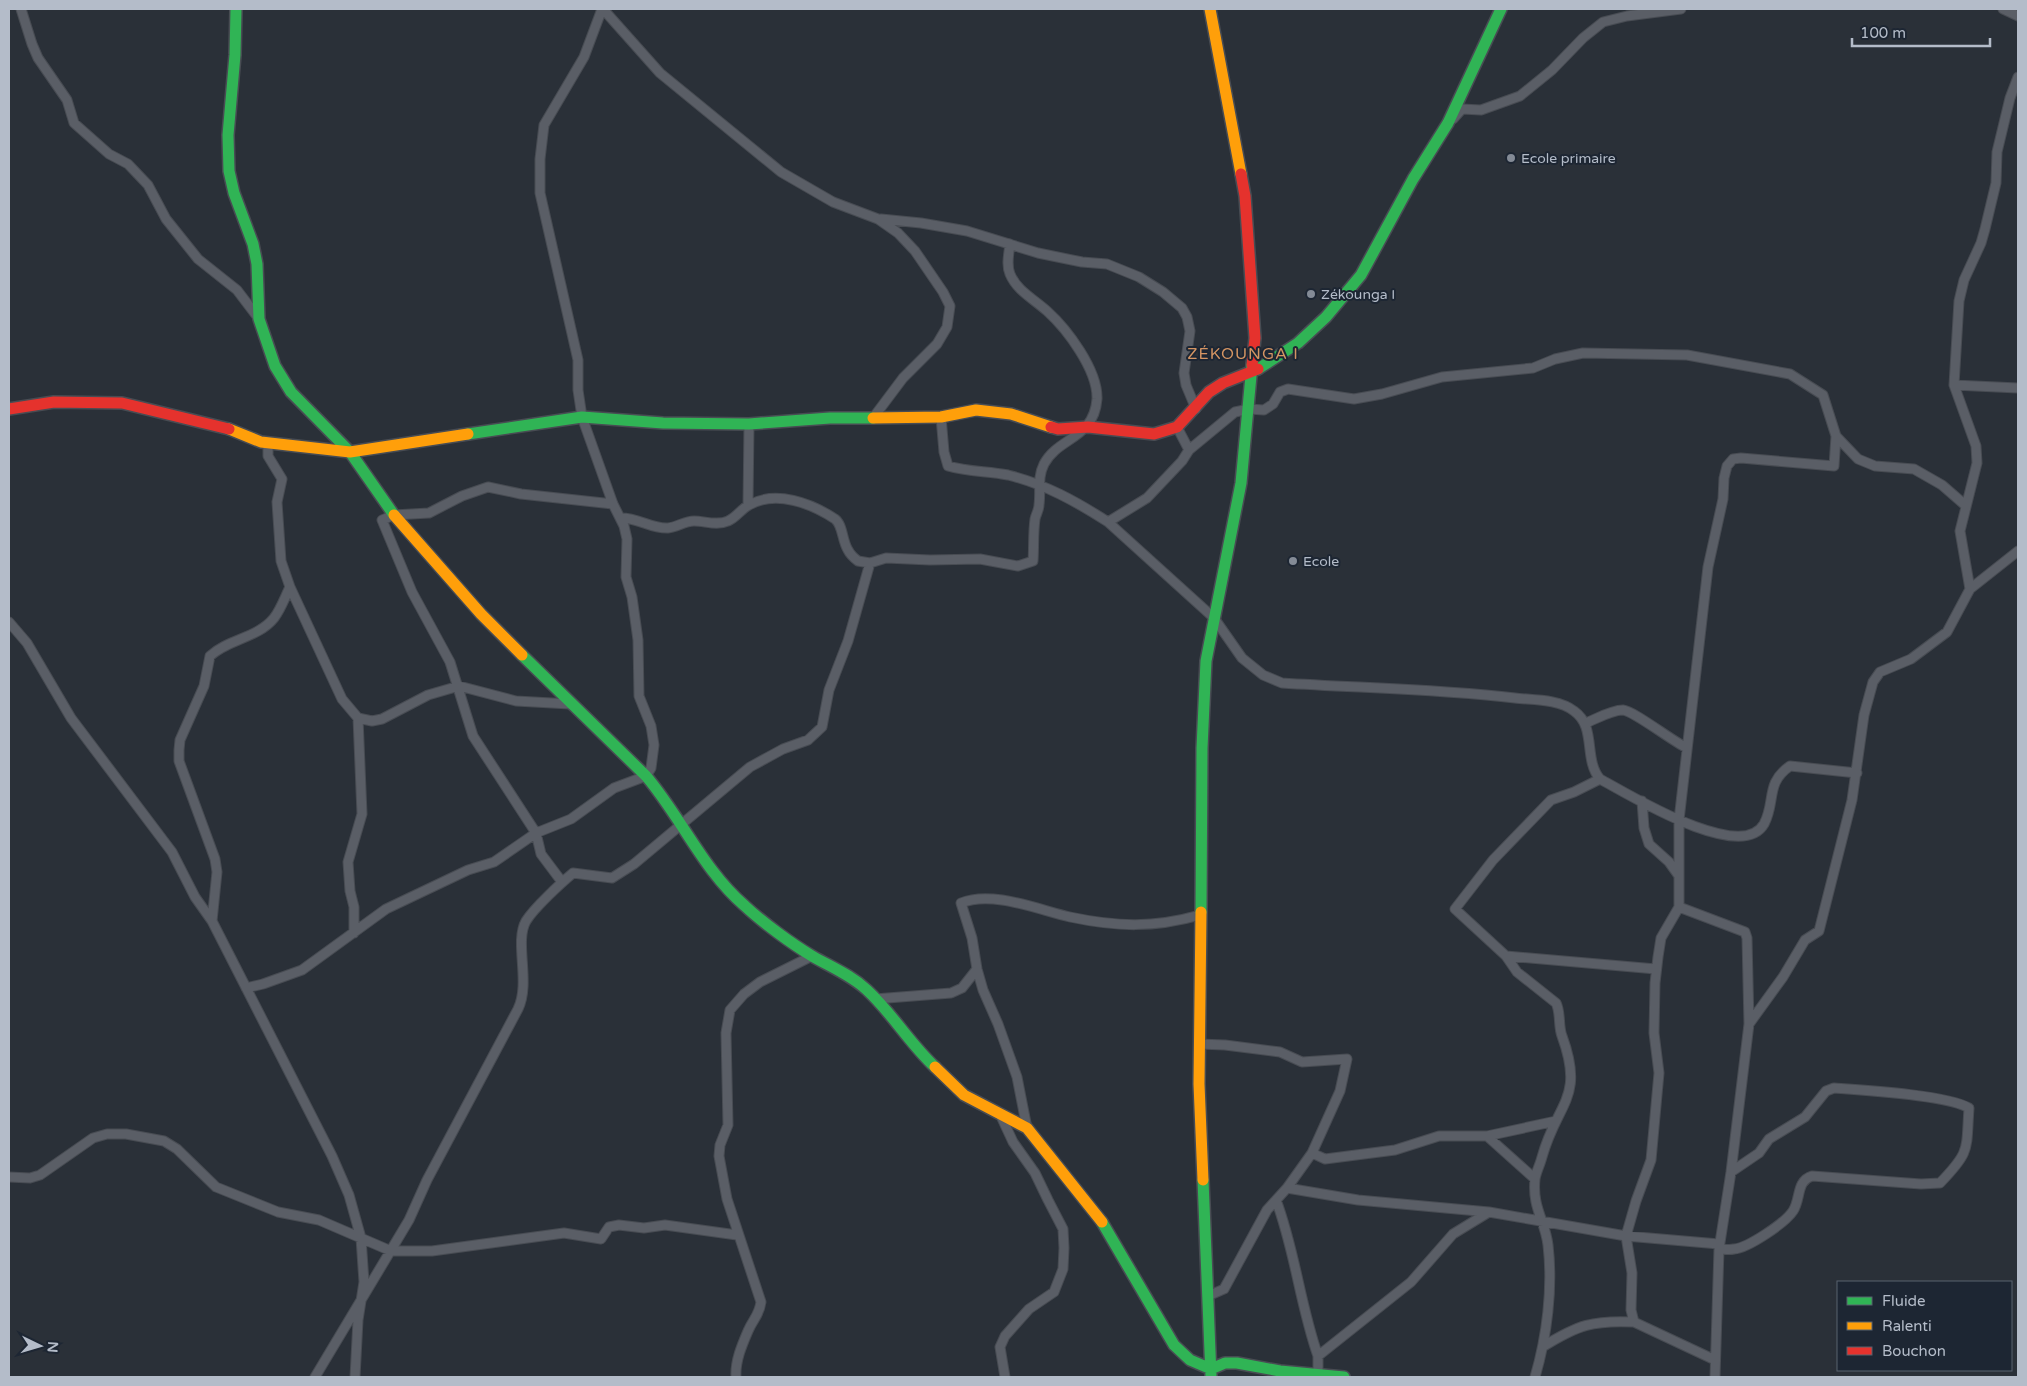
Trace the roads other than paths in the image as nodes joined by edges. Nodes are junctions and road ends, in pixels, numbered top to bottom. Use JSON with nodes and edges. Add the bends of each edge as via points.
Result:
{"nodes":[{"id":1,"x":21,"y":9,"type":"edge"},
{"id":2,"x":236,"y":9,"type":"edge"},
{"id":3,"x":603,"y":9,"type":"edge"},
{"id":4,"x":1210,"y":9,"type":"edge"},
{"id":5,"x":1501,"y":9,"type":"edge"},
{"id":6,"x":1681,"y":9,"type":"edge"},
{"id":7,"x":2003,"y":9,"type":"edge"},
{"id":8,"x":2018,"y":16,"type":"edge"},
{"id":9,"x":2018,"y":77,"type":"edge"},
{"id":10,"x":1448,"y":123,"type":"junction"},
{"id":11,"x":878,"y":219,"type":"junction"},
{"id":12,"x":1010,"y":244,"type":"junction"},
{"id":13,"x":259,"y":319,"type":"junction"},
{"id":14,"x":1253,"y":372,"type":"junction"},
{"id":15,"x":1954,"y":385,"type":"junction"},
{"id":16,"x":2018,"y":388,"type":"edge"},
{"id":17,"x":9,"y":409,"type":"edge"},
{"id":18,"x":1196,"y":409,"type":"junction"},
{"id":19,"x":1249,"y":409,"type":"junction"},
{"id":20,"x":582,"y":417,"type":"junction"},
{"id":21,"x":941,"y":417,"type":"junction"},
{"id":22,"x":873,"y":418,"type":"junction"},
{"id":23,"x":749,"y":424,"type":"junction"},
{"id":24,"x":1088,"y":427,"type":"junction"},
{"id":25,"x":1177,"y":427,"type":"junction"},
{"id":26,"x":1836,"y":436,"type":"junction"},
{"id":27,"x":268,"y":443,"type":"junction"},
{"id":28,"x":1188,"y":450,"type":"junction"},
{"id":29,"x":350,"y":452,"type":"junction"},
{"id":30,"x":1038,"y":484,"type":"junction"},
{"id":31,"x":613,"y":504,"type":"junction"},
{"id":32,"x":748,"y":505,"type":"junction"},
{"id":33,"x":1965,"y":505,"type":"junction"},
{"id":34,"x":394,"y":515,"type":"junction"},
{"id":35,"x":620,"y":518,"type":"junction"},
{"id":36,"x":1108,"y":522,"type":"junction"},
{"id":37,"x":2018,"y":551,"type":"edge"},
{"id":38,"x":870,"y":563,"type":"junction"},
{"id":39,"x":290,"y":587,"type":"junction"},
{"id":40,"x":1970,"y":589,"type":"junction"},
{"id":41,"x":1214,"y":618,"type":"junction"},
{"id":42,"x":9,"y":622,"type":"edge"},
{"id":43,"x":458,"y":686,"type":"junction"},
{"id":44,"x":570,"y":704,"type":"junction"},
{"id":45,"x":358,"y":718,"type":"junction"},
{"id":46,"x":1586,"y":723,"type":"junction"},
{"id":47,"x":1687,"y":748,"type":"junction"},
{"id":48,"x":1857,"y":773,"type":"junction"},
{"id":49,"x":646,"y":776,"type":"junction"},
{"id":50,"x":1600,"y":779,"type":"junction"},
{"id":51,"x":1642,"y":801,"type":"junction"},
{"id":52,"x":1678,"y":820,"type":"junction"},
{"id":53,"x":680,"y":826,"type":"junction"},
{"id":54,"x":536,"y":833,"type":"junction"},
{"id":55,"x":1679,"y":876,"type":"junction"},
{"id":56,"x":562,"y":882,"type":"junction"},
{"id":57,"x":1679,"y":907,"type":"junction"},
{"id":58,"x":1200,"y":915,"type":"junction"},
{"id":59,"x":212,"y":921,"type":"junction"},
{"id":60,"x":354,"y":933,"type":"junction"},
{"id":61,"x":812,"y":956,"type":"junction"},
{"id":62,"x":1506,"y":956,"type":"junction"},
{"id":63,"x":1656,"y":968,"type":"junction"},
{"id":64,"x":977,"y":970,"type":"junction"},
{"id":65,"x":246,"y":988,"type":"junction"},
{"id":66,"x":875,"y":999,"type":"junction"},
{"id":67,"x":1749,"y":1024,"type":"junction"},
{"id":68,"x":1199,"y":1044,"type":"junction"},
{"id":69,"x":1000,"y":1114,"type":"junction"},
{"id":70,"x":1556,"y":1121,"type":"junction"},
{"id":71,"x":1027,"y":1128,"type":"junction"},
{"id":72,"x":1488,"y":1136,"type":"junction"},
{"id":73,"x":1312,"y":1153,"type":"junction"},
{"id":74,"x":1731,"y":1172,"type":"junction"},
{"id":75,"x":9,"y":1177,"type":"edge"},
{"id":76,"x":1535,"y":1179,"type":"junction"},
{"id":77,"x":1287,"y":1188,"type":"junction"},
{"id":78,"x":1276,"y":1200,"type":"junction"},
{"id":79,"x":1489,"y":1212,"type":"junction"},
{"id":80,"x":1541,"y":1221,"type":"junction"},
{"id":81,"x":737,"y":1235,"type":"junction"},
{"id":82,"x":1626,"y":1236,"type":"junction"},
{"id":83,"x":361,"y":1238,"type":"junction"},
{"id":84,"x":1719,"y":1246,"type":"junction"},
{"id":85,"x":391,"y":1251,"type":"junction"},
{"id":86,"x":1208,"y":1296,"type":"junction"},
{"id":87,"x":362,"y":1299,"type":"junction"},
{"id":88,"x":1634,"y":1322,"type":"junction"},
{"id":89,"x":1544,"y":1346,"type":"junction"},
{"id":90,"x":1318,"y":1356,"type":"junction"},
{"id":91,"x":1715,"y":1360,"type":"junction"},
{"id":92,"x":1211,"y":1373,"type":"edge"},
{"id":93,"x":1318,"y":1375,"type":"junction"},
{"id":94,"x":315,"y":1377,"type":"edge"},
{"id":95,"x":355,"y":1377,"type":"edge"},
{"id":96,"x":736,"y":1377,"type":"edge"},
{"id":97,"x":1004,"y":1377,"type":"edge"},
{"id":98,"x":1344,"y":1377,"type":"edge"},
{"id":99,"x":1535,"y":1377,"type":"edge"},
{"id":100,"x":1715,"y":1377,"type":"edge"}],
"edges":[{"from":1,"to":13,"type":"street","via":[[38,58],[66,100],[74,124],[109,154],[128,164],[148,185],[166,219],[198,259],[237,290]]},
{"from":2,"to":13,"type":"street","via":[[228,154],[234,194],[257,264]]},
{"from":3,"to":11,"type":"street","via":[[660,73],[781,172],[833,202]]},
{"from":3,"to":20,"type":"street","via":[[584,57],[544,125],[540,159],[540,193],[578,360]]},
{"from":4,"to":14,"type":"street","via":[[1245,196],[1254,317]]},
{"from":5,"to":10,"type":"street"},
{"from":6,"to":10,"type":"street","via":[[1603,22],[1520,96],[1481,110],[1462,109]]},
{"from":7,"to":8,"type":"street"},
{"from":9,"to":15,"type":"street","via":[[1998,152],[1996,183],[1985,228],[1959,301]]},
{"from":10,"to":14,"type":"street","via":[[1413,179],[1361,275],[1326,317],[1298,343]]},
{"from":11,"to":12,"type":"street","via":[[967,230]]},
{"from":11,"to":22,"type":"street","via":[[915,251],[950,306],[947,327],[937,344],[903,378]]},
{"from":12,"to":18,"type":"street","via":[[1058,258],[1107,264],[1139,277],[1182,308],[1190,331],[1184,373]]},
{"from":12,"to":24,"type":"street","via":[[1008,263],[1013,280],[1074,342],[1091,375],[1097,398]]},
{"from":13,"to":29,"type":"street","via":[[276,366],[291,392]]},
{"from":14,"to":18,"type":"street","via":[[1209,392]]},
{"from":14,"to":19,"type":"street"},
{"from":15,"to":16,"type":"street"},
{"from":15,"to":33,"type":"street","via":[[1976,446],[1977,463]]},
{"from":17,"to":27,"type":"street","via":[[54,402],[122,403],[222,426]]},
{"from":18,"to":25,"type":"street"},
{"from":19,"to":26,"type":"street","via":[[1264,410],[1273,404],[1280,392],[1288,389],[1354,399],[1442,377],[1533,368],[1583,353],[1687,355],[1790,374],[1823,395]]},
{"from":19,"to":28,"type":"street","via":[[1235,412]]},
{"from":19,"to":41,"type":"street","via":[[1240,483]]},
{"from":20,"to":23,"type":"street","via":[[662,423]]},
{"from":20,"to":29,"type":"street"},
{"from":20,"to":31,"type":"street"},
{"from":21,"to":22,"type":"street"},
{"from":21,"to":24,"type":"street","via":[[976,410],[992,411],[1050,427]]},
{"from":21,"to":30,"type":"street","via":[[948,466],[969,472],[1008,475]]},
{"from":22,"to":23,"type":"street"},
{"from":23,"to":32,"type":"street"},
{"from":24,"to":25,"type":"street","via":[[1154,434]]},
{"from":24,"to":30,"type":"street","via":[[1044,463]]},
{"from":25,"to":28,"type":"street"},
{"from":26,"to":33,"type":"street","via":[[1858,459],[1875,466],[1914,469],[1942,485]]},
{"from":26,"to":47,"type":"street","via":[[1834,466],[1741,458],[1733,459],[1727,466],[1708,566]]},
{"from":27,"to":29,"type":"street"},
{"from":27,"to":39,"type":"street","via":[[268,456],[282,479],[276,502],[280,520],[279,551]]},
{"from":28,"to":36,"type":"street","via":[[1182,461],[1147,498]]},
{"from":29,"to":34,"type":"street"},
{"from":30,"to":36,"type":"street","via":[[1073,500]]},
{"from":30,"to":38,"type":"street","via":[[1040,498],[1035,520],[1033,561],[1012,566],[980,559],[886,558]]},
{"from":31,"to":34,"type":"street","via":[[488,487],[429,513]]},
{"from":31,"to":35,"type":"street"},
{"from":32,"to":35,"type":"street","via":[[722,523],[694,521],[662,527]]},
{"from":32,"to":38,"type":"street","via":[[778,498],[815,507],[839,523],[851,555],[858,561]]},
{"from":33,"to":40,"type":"street","via":[[1960,531]]},
{"from":34,"to":43,"type":"street","via":[[382,520],[383,527],[412,592],[450,662]]},
{"from":34,"to":44,"type":"street","via":[[481,614]]},
{"from":35,"to":49,"type":"street","via":[[627,539],[626,577],[638,640],[639,696],[651,726],[654,745],[653,762]]},
{"from":36,"to":41,"type":"street"},
{"from":37,"to":40,"type":"street"},
{"from":38,"to":53,"type":"street","via":[[848,641],[829,690],[822,727],[808,740],[750,767]]},
{"from":39,"to":45,"type":"street","via":[[342,699]]},
{"from":39,"to":59,"type":"street","via":[[273,619],[258,631],[225,645],[210,656],[204,686],[180,740],[179,761],[215,858]]},
{"from":40,"to":48,"type":"street","via":[[1947,632],[1911,659],[1887,667],[1876,677],[1864,715]]},
{"from":41,"to":46,"type":"street","via":[[1242,658],[1263,675],[1282,683],[1492,695],[1551,702],[1574,710]]},
{"from":41,"to":58,"type":"street","via":[[1206,661]]},
{"from":42,"to":59,"type":"street","via":[[27,643],[71,718],[163,839]]},
{"from":43,"to":44,"type":"street","via":[[510,700]]},
{"from":43,"to":45,"type":"street","via":[[428,695],[382,719]]},
{"from":43,"to":54,"type":"street","via":[[473,736]]},
{"from":44,"to":49,"type":"street"},
{"from":45,"to":60,"type":"street","via":[[362,814],[348,862]]},
{"from":46,"to":47,"type":"street","via":[[1623,710]]},
{"from":46,"to":50,"type":"street","via":[[1593,770]]},
{"from":47,"to":52,"type":"street"},
{"from":48,"to":52,"type":"street","via":[[1790,766],[1780,772],[1772,787],[1764,823],[1752,834],[1722,836]]},
{"from":48,"to":67,"type":"street","via":[[1818,932],[1804,940]]},
{"from":49,"to":53,"type":"street","via":[[663,796]]},
{"from":49,"to":54,"type":"street","via":[[614,788],[572,819]]},
{"from":50,"to":51,"type":"street"},
{"from":50,"to":62,"type":"street","via":[[1551,800],[1493,860],[1455,909]]},
{"from":51,"to":52,"type":"street"},
{"from":51,"to":55,"type":"street","via":[[1649,844]]},
{"from":52,"to":55,"type":"street"},
{"from":53,"to":56,"type":"street","via":[[612,878],[573,873]]},
{"from":53,"to":61,"type":"street","via":[[744,906]]},
{"from":54,"to":56,"type":"street","via":[[542,854]]},
{"from":54,"to":60,"type":"street","via":[[494,862],[468,870],[386,909]]},
{"from":55,"to":57,"type":"street"},
{"from":56,"to":85,"type":"street","via":[[526,921],[522,942],[522,1000]]},
{"from":57,"to":63,"type":"street","via":[[1661,938]]},
{"from":57,"to":67,"type":"street","via":[[1730,925],[1747,935]]},
{"from":58,"to":64,"type":"street","via":[[1170,924],[1131,925],[1071,917],[1019,903],[965,901],[961,907],[972,938]]},
{"from":58,"to":68,"type":"street"},
{"from":59,"to":65,"type":"street"},
{"from":60,"to":65,"type":"street","via":[[302,970]]},
{"from":61,"to":66,"type":"street","via":[[848,976]]},
{"from":61,"to":81,"type":"street","via":[[760,982],[730,1010],[726,1034],[728,1125],[719,1156]]},
{"from":62,"to":63,"type":"street"},
{"from":62,"to":70,"type":"street","via":[[1517,972],[1553,999],[1558,1007],[1558,1022],[1572,1069],[1568,1100]]},
{"from":63,"to":82,"type":"street","via":[[1654,1033],[1659,1073],[1651,1160]]},
{"from":64,"to":66,"type":"street","via":[[962,988],[951,992]]},
{"from":64,"to":71,"type":"street","via":[[1017,1077]]},
{"from":65,"to":83,"type":"street","via":[[332,1156],[349,1195]]},
{"from":66,"to":69,"type":"street","via":[[918,1051],[949,1082],[975,1102]]},
{"from":67,"to":74,"type":"street"},
{"from":68,"to":73,"type":"street","via":[[1280,1052],[1302,1062],[1347,1059],[1340,1091]]},
{"from":68,"to":86,"type":"street"},
{"from":69,"to":71,"type":"street"},
{"from":69,"to":97,"type":"street","via":[[1013,1142],[1035,1173],[1063,1230],[1064,1248],[1062,1269],[1054,1292],[1029,1309],[1004,1336],[1000,1347]]},
{"from":70,"to":72,"type":"street"},
{"from":70,"to":76,"type":"street"},
{"from":71,"to":92,"type":"street","via":[[1108,1230],[1174,1345]]},
{"from":72,"to":73,"type":"street","via":[[1439,1136],[1394,1150],[1325,1159]]},
{"from":72,"to":76,"type":"street"},
{"from":73,"to":77,"type":"street"},
{"from":74,"to":84,"type":"street"},
{"from":74,"to":84,"type":"street","via":[[1759,1153],[1769,1139],[1805,1117],[1826,1091],[1834,1088],[1917,1096],[1969,1108],[1966,1152],[1940,1183],[1812,1176],[1801,1184],[1796,1206],[1790,1215],[1763,1236],[1740,1248]]},
{"from":75,"to":83,"type":"street","via":[[40,1175],[93,1138],[107,1134],[148,1137],[177,1149],[216,1187],[278,1212],[319,1220]]},
{"from":76,"to":80,"type":"street","via":[[1535,1203]]},
{"from":77,"to":78,"type":"street"},
{"from":77,"to":79,"type":"street","via":[[1358,1200]]},
{"from":78,"to":86,"type":"street","via":[[1267,1210],[1224,1289]]},
{"from":78,"to":90,"type":"street","via":[[1287,1230],[1305,1314]]},
{"from":79,"to":80,"type":"street"},
{"from":79,"to":90,"type":"street","via":[[1453,1234],[1411,1282]]},
{"from":80,"to":82,"type":"street"},
{"from":80,"to":89,"type":"street","via":[[1549,1257]]},
{"from":81,"to":85,"type":"street","via":[[665,1225],[644,1228],[619,1225],[609,1227],[601,1238],[564,1233],[432,1252]]},
{"from":81,"to":96,"type":"street","via":[[760,1302],[759,1314],[748,1329],[738,1357]]},
{"from":82,"to":84,"type":"street"},
{"from":82,"to":88,"type":"street","via":[[1632,1273],[1631,1310]]},
{"from":83,"to":85,"type":"street"},
{"from":83,"to":87,"type":"street","via":[[364,1260]]},
{"from":84,"to":91,"type":"street"},
{"from":85,"to":87,"type":"street"},
{"from":86,"to":92,"type":"street"},
{"from":87,"to":94,"type":"street"},
{"from":87,"to":95,"type":"street"},
{"from":88,"to":89,"type":"street","via":[[1605,1320],[1586,1325],[1568,1331]]},
{"from":88,"to":91,"type":"street"},
{"from":89,"to":99,"type":"street"},
{"from":90,"to":93,"type":"street"},
{"from":91,"to":100,"type":"street"},
{"from":92,"to":93,"type":"street","via":[[1225,1363],[1237,1363]]},
{"from":93,"to":98,"type":"street"}]}
